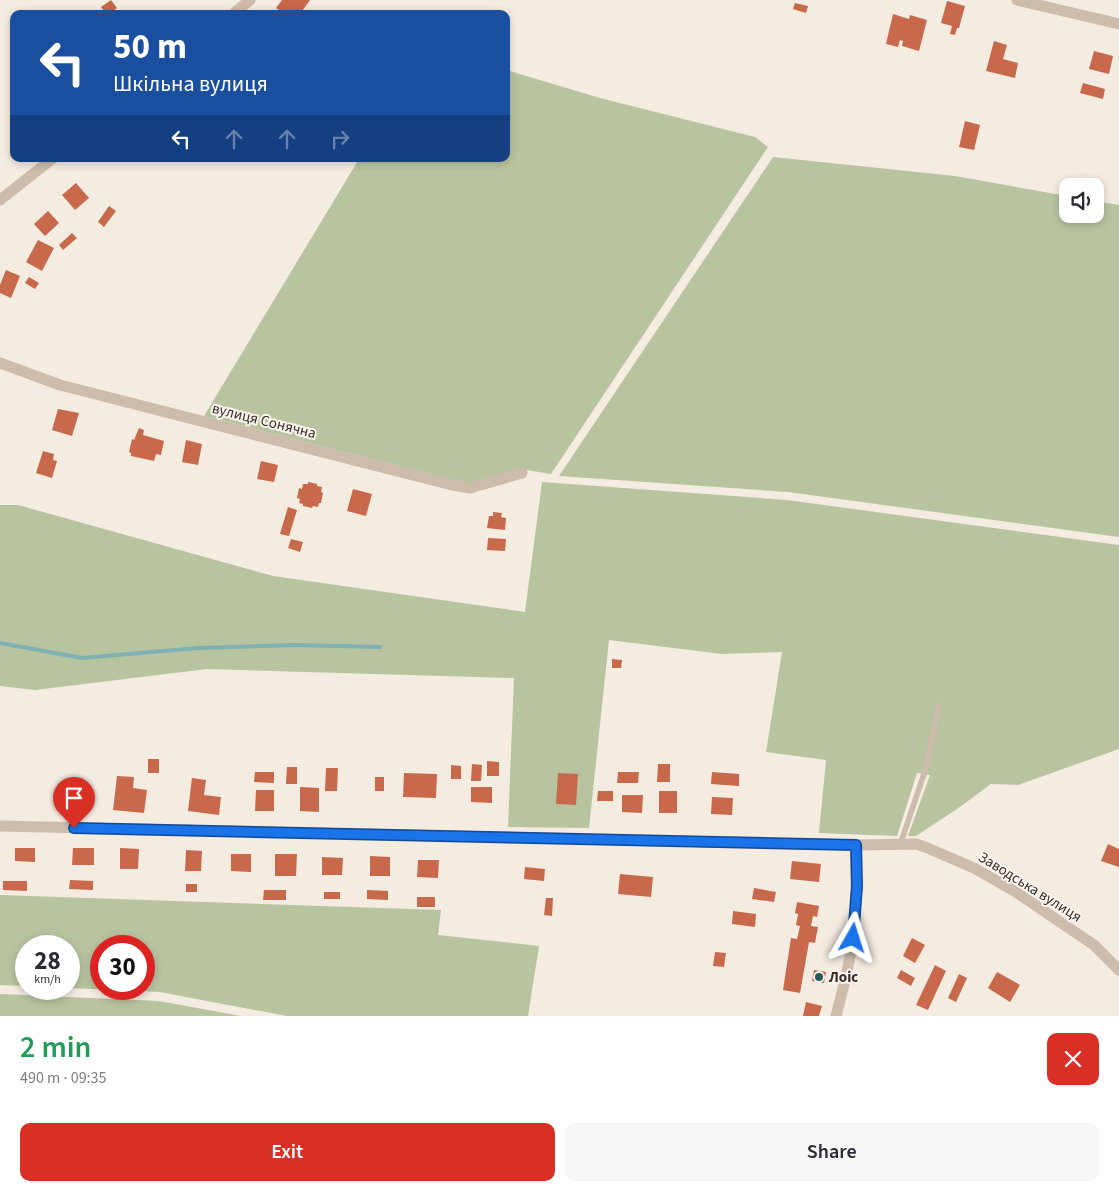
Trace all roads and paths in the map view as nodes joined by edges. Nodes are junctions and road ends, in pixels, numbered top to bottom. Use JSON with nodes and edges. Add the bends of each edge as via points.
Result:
{"nodes":[{"id":1,"x":250,"y":0,"type":"edge"},
{"id":2,"x":1017,"y":0,"type":"edge"},
{"id":3,"x":238,"y":10,"type":"edge"},
{"id":4,"x":1119,"y":24,"type":"edge"},
{"id":5,"x":48,"y":162,"type":"edge"},
{"id":6,"x":0,"y":200,"type":"edge"},
{"id":7,"x":0,"y":363,"type":"edge"},
{"id":8,"x":522,"y":473,"type":"dead end"},
{"id":9,"x":939,"y":705,"type":"dead end"},
{"id":10,"x":0,"y":826,"type":"edge"},
{"id":11,"x":856,"y":845,"type":"junction"},
{"id":12,"x":900,"y":845,"type":"junction"},
{"id":13,"x":1119,"y":970,"type":"edge"},
{"id":14,"x":836,"y":1016,"type":"edge"}],
"edges":[{"from":1,"to":3,"type":"street"},
{"from":2,"to":4,"type":"street"},
{"from":5,"to":6,"type":"street"},
{"from":7,"to":8,"type":"street","name":"вулиця Сонячна","via":[[60,385],[452,485],[470,488]]},
{"from":9,"to":12,"type":"lane","via":[[925,771]]},
{"from":10,"to":11,"type":"street","name":"Заводська вулиця"},
{"from":11,"to":12,"type":"street","name":"Заводська вулиця"},
{"from":11,"to":14,"type":"street","via":[[855,921]]},
{"from":12,"to":13,"type":"street","name":"Заводська вулиця","via":[[916,844],[974,868],[1094,945]]}]}
